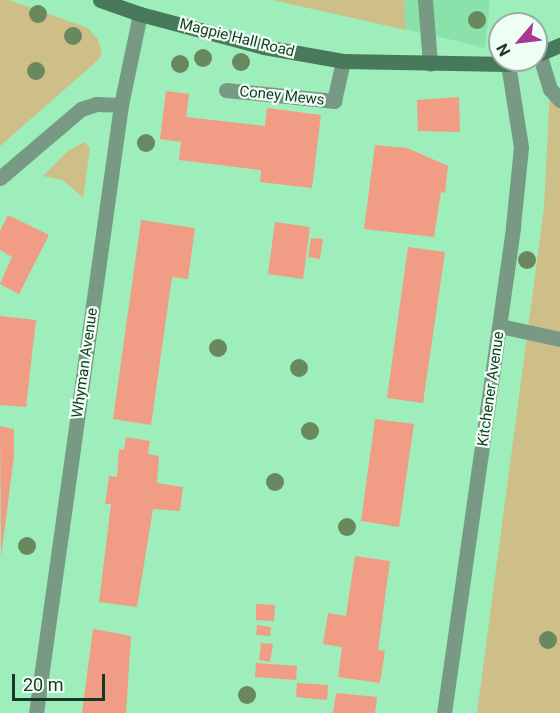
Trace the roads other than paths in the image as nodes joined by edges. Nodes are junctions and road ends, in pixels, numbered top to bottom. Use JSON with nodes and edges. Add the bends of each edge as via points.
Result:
{"nodes":[{"id":1,"x":100,"y":0,"type":"edge"},
{"id":2,"x":425,"y":0,"type":"edge"},
{"id":3,"x":140,"y":14,"type":"junction"},
{"id":4,"x":343,"y":61,"type":"junction"},
{"id":5,"x":488,"y":63,"type":"edge"},
{"id":6,"x":430,"y":64,"type":"junction"},
{"id":7,"x":516,"y":72,"type":"edge"},
{"id":8,"x":544,"y":72,"type":"edge"},
{"id":9,"x":226,"y":90,"type":"dead end"},
{"id":10,"x":560,"y":100,"type":"edge"},
{"id":11,"x":121,"y":105,"type":"junction"},
{"id":12,"x":0,"y":178,"type":"edge"},
{"id":13,"x":500,"y":326,"type":"junction"},
{"id":14,"x":560,"y":339,"type":"edge"},
{"id":15,"x":36,"y":713,"type":"edge"},
{"id":16,"x":444,"y":713,"type":"edge"}],
"edges":[{"from":1,"to":3,"type":"street","name":"Magpie Hall Road"},
{"from":2,"to":6,"type":"street"},
{"from":3,"to":4,"type":"street","name":"Magpie Hall Road","via":[[264,47]]},
{"from":3,"to":11,"type":"street","name":"Whyman Avenue"},
{"from":4,"to":6,"type":"street","name":"Magpie Hall Road"},
{"from":4,"to":9,"type":"street","name":"Coney Mews","via":[[334,101]]},
{"from":5,"to":6,"type":"street","name":"Magpie Hall Road"},
{"from":7,"to":13,"type":"street","name":"Kitchener Avenue","via":[[521,147]]},
{"from":8,"to":10,"type":"street","via":[[550,89]]},
{"from":11,"to":12,"type":"street","via":[[96,104],[81,109]]},
{"from":11,"to":15,"type":"street","name":"Whyman Avenue"},
{"from":13,"to":14,"type":"street"},
{"from":13,"to":16,"type":"street","name":"Kitchener Avenue"}]}
